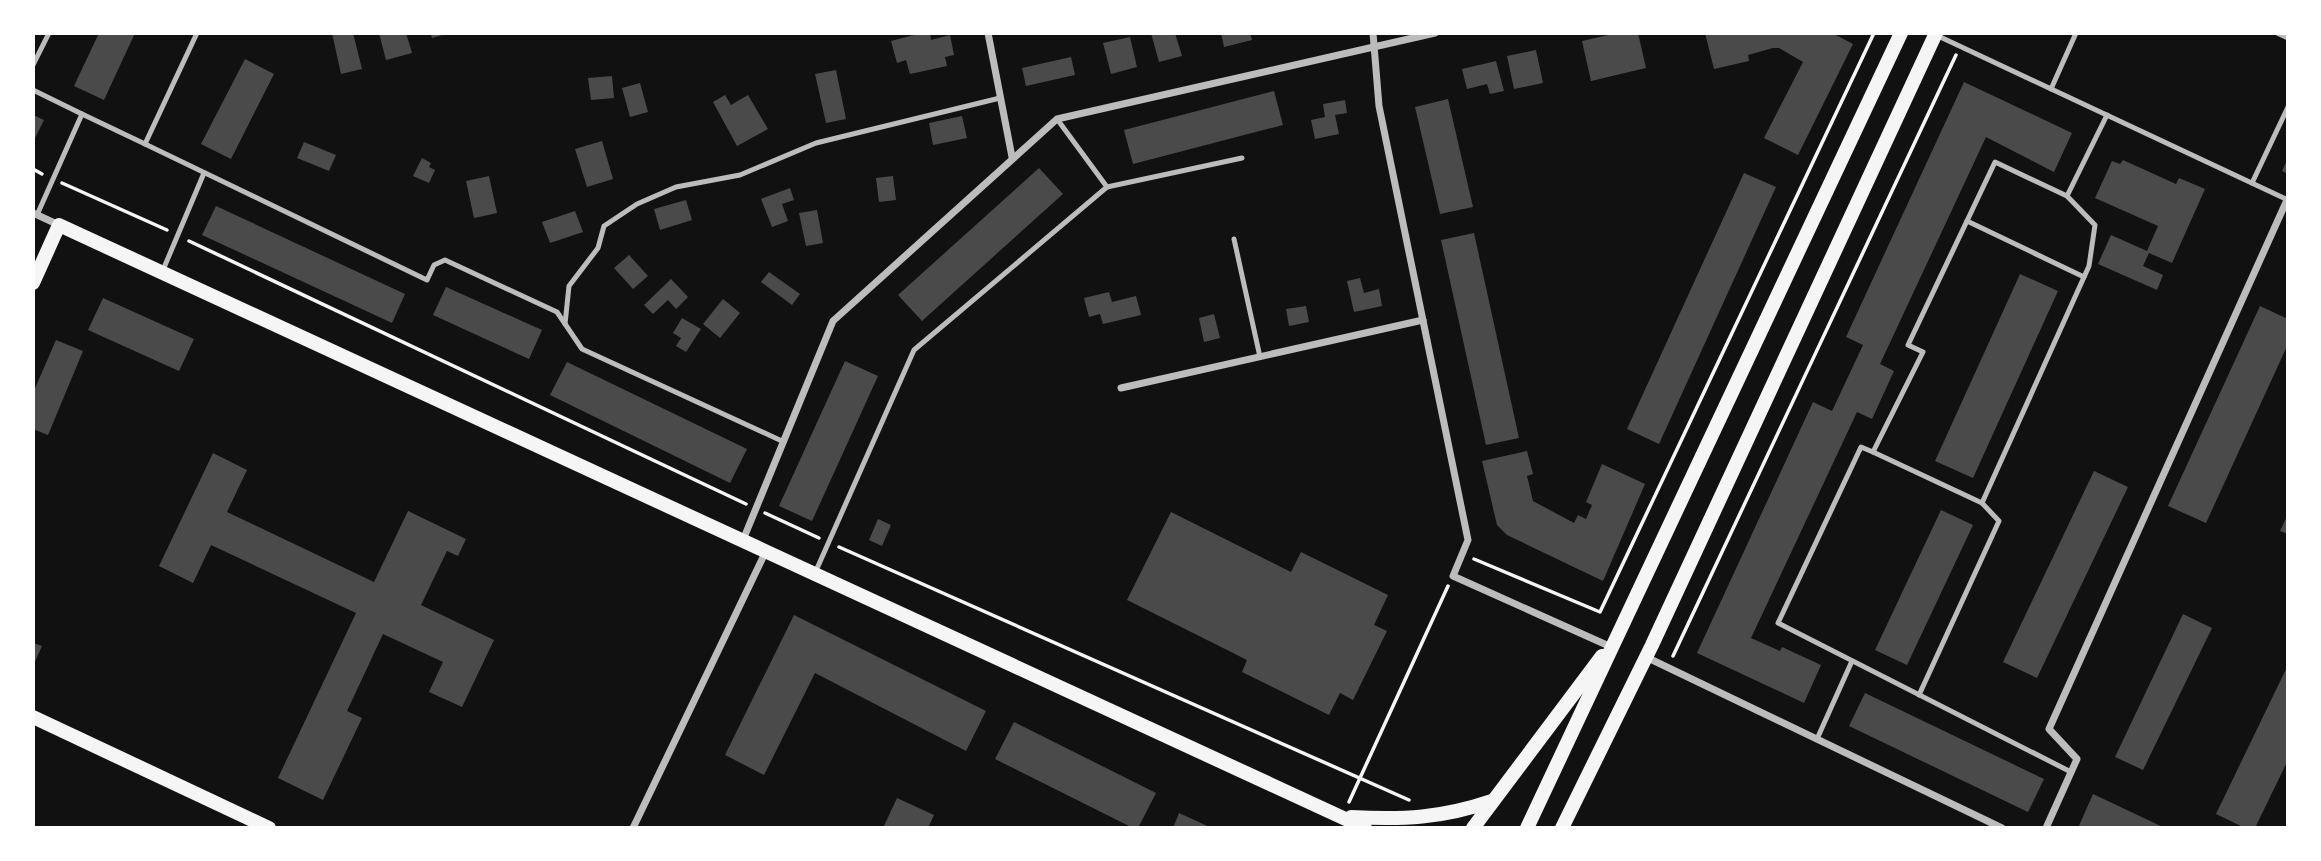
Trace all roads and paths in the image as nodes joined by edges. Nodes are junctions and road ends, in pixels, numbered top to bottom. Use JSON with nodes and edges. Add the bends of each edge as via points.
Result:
{"nodes":[{"id":1,"x":49,"y":33,"type":"edge"},
{"id":2,"x":197,"y":33,"type":"edge"},
{"id":3,"x":988,"y":33,"type":"edge"},
{"id":4,"x":1373,"y":33,"type":"edge"},
{"id":5,"x":1435,"y":33,"type":"edge"},
{"id":6,"x":1874,"y":33,"type":"edge"},
{"id":7,"x":1901,"y":33,"type":"edge"},
{"id":8,"x":2076,"y":33,"type":"edge"},
{"id":9,"x":2277,"y":33,"type":"edge"},
{"id":10,"x":1936,"y":34,"type":"edge"},
{"id":11,"x":2288,"y":38,"type":"edge"},
{"id":12,"x":1376,"y":45,"type":"junction"},
{"id":13,"x":1960,"y":46,"type":"junction"},
{"id":14,"x":33,"y":65,"type":"edge"},
{"id":15,"x":2051,"y":89,"type":"junction"},
{"id":16,"x":33,"y":90,"type":"edge"},
{"id":17,"x":1000,"y":98,"type":"junction"},
{"id":18,"x":2288,"y":107,"type":"edge"},
{"id":19,"x":82,"y":114,"type":"junction"},
{"id":20,"x":2107,"y":115,"type":"junction"},
{"id":21,"x":1056,"y":119,"type":"junction"},
{"id":22,"x":145,"y":144,"type":"junction"},
{"id":23,"x":1012,"y":157,"type":"junction"},
{"id":24,"x":1242,"y":158,"type":"dead end"},
{"id":25,"x":33,"y":169,"type":"edge"},
{"id":26,"x":204,"y":173,"type":"junction"},
{"id":27,"x":53,"y":179,"type":"junction"},
{"id":28,"x":2252,"y":183,"type":"junction"},
{"id":29,"x":1107,"y":187,"type":"junction"},
{"id":30,"x":2067,"y":196,"type":"junction"},
{"id":31,"x":2288,"y":200,"type":"edge"},
{"id":32,"x":35,"y":214,"type":"edge"},
{"id":33,"x":1967,"y":221,"type":"junction"},
{"id":34,"x":59,"y":225,"type":"junction"},
{"id":35,"x":177,"y":235,"type":"junction"},
{"id":36,"x":1234,"y":239,"type":"dead end"},
{"id":37,"x":162,"y":272,"type":"junction"},
{"id":38,"x":2084,"y":277,"type":"junction"},
{"id":39,"x":33,"y":283,"type":"edge"},
{"id":40,"x":1423,"y":320,"type":"junction"},
{"id":41,"x":565,"y":324,"type":"junction"},
{"id":42,"x":1260,"y":357,"type":"junction"},
{"id":43,"x":1121,"y":388,"type":"dead end"},
{"id":44,"x":784,"y":442,"type":"junction"},
{"id":45,"x":1873,"y":452,"type":"junction"},
{"id":46,"x":1982,"y":503,"type":"junction"},
{"id":47,"x":756,"y":509,"type":"junction"},
{"id":48,"x":743,"y":540,"type":"junction"},
{"id":49,"x":828,"y":542,"type":"junction"},
{"id":50,"x":766,"y":550,"type":"junction"},
{"id":51,"x":1462,"y":554,"type":"junction"},
{"id":52,"x":815,"y":573,"type":"junction"},
{"id":53,"x":1453,"y":576,"type":"junction"},
{"id":54,"x":1622,"y":629,"type":"junction"},
{"id":55,"x":1609,"y":646,"type":"junction"},
{"id":56,"x":1646,"y":657,"type":"junction"},
{"id":57,"x":1852,"y":661,"type":"junction"},
{"id":58,"x":1668,"y":667,"type":"junction"},
{"id":59,"x":1919,"y":695,"type":"junction"},
{"id":60,"x":33,"y":717,"type":"edge"},
{"id":61,"x":1816,"y":739,"type":"junction"},
{"id":62,"x":2071,"y":772,"type":"junction"},
{"id":63,"x":1360,"y":778,"type":"junction"},
{"id":64,"x":1409,"y":800,"type":"dead end"},
{"id":65,"x":1493,"y":801,"type":"junction"},
{"id":66,"x":1342,"y":817,"type":"junction"},
{"id":67,"x":269,"y":828,"type":"edge"},
{"id":68,"x":633,"y":828,"type":"edge"},
{"id":69,"x":1365,"y":828,"type":"edge"},
{"id":70,"x":1473,"y":828,"type":"edge"},
{"id":71,"x":1527,"y":828,"type":"edge"},
{"id":72,"x":1562,"y":828,"type":"edge"},
{"id":73,"x":2002,"y":828,"type":"edge"},
{"id":74,"x":2046,"y":828,"type":"edge"}],
"edges":[{"from":1,"to":14,"type":"lane"},
{"from":2,"to":22,"type":"lane"},
{"from":3,"to":17,"type":"street"},
{"from":4,"to":12,"type":"street"},
{"from":5,"to":12,"type":"street"},
{"from":6,"to":51,"type":"path","via":[[1600,612]]},
{"from":7,"to":54,"type":"main road"},
{"from":8,"to":15,"type":"lane"},
{"from":9,"to":11,"type":"lane"},
{"from":10,"to":13,"type":"lane"},
{"from":10,"to":56,"type":"main road"},
{"from":12,"to":21,"type":"street"},
{"from":12,"to":40,"type":"street","via":[[1379,106]]},
{"from":13,"to":15,"type":"lane"},
{"from":13,"to":58,"type":"path"},
{"from":15,"to":20,"type":"lane"},
{"from":16,"to":19,"type":"lane"},
{"from":17,"to":23,"type":"street"},
{"from":17,"to":41,"type":"lane","via":[[816,143],[740,175],[676,187],[636,204],[604,226],[598,248],[569,286]]},
{"from":18,"to":28,"type":"lane"},
{"from":19,"to":22,"type":"lane"},
{"from":19,"to":27,"type":"lane"},
{"from":20,"to":28,"type":"lane"},
{"from":20,"to":30,"type":"lane"},
{"from":21,"to":23,"type":"street"},
{"from":21,"to":29,"type":"lane"},
{"from":22,"to":26,"type":"lane"},
{"from":23,"to":44,"type":"street","via":[[833,321]]},
{"from":24,"to":29,"type":"lane"},
{"from":25,"to":27,"type":"path"},
{"from":26,"to":35,"type":"lane"},
{"from":26,"to":41,"type":"lane","via":[[427,280],[434,265],[445,260],[557,312]]},
{"from":27,"to":32,"type":"lane"},
{"from":27,"to":35,"type":"path"},
{"from":28,"to":31,"type":"lane"},
{"from":29,"to":49,"type":"lane","via":[[914,350]]},
{"from":30,"to":33,"type":"lane","via":[[1995,162]]},
{"from":30,"to":38,"type":"lane","via":[[2095,225]]},
{"from":31,"to":62,"type":"street","via":[[2049,729],[2077,759]]},
{"from":32,"to":34,"type":"street"},
{"from":33,"to":38,"type":"lane"},
{"from":33,"to":45,"type":"lane","via":[[1908,345],[1923,352]]},
{"from":34,"to":37,"type":"main road"},
{"from":34,"to":39,"type":"main road"},
{"from":35,"to":37,"type":"lane"},
{"from":35,"to":47,"type":"path"},
{"from":36,"to":42,"type":"lane"},
{"from":37,"to":48,"type":"main road"},
{"from":38,"to":46,"type":"lane"},
{"from":40,"to":42,"type":"street"},
{"from":40,"to":51,"type":"street","via":[[1468,540]]},
{"from":41,"to":44,"type":"lane","via":[[582,349]]},
{"from":42,"to":43,"type":"street"},
{"from":44,"to":47,"type":"street"},
{"from":45,"to":46,"type":"lane"},
{"from":45,"to":57,"type":"lane","via":[[1861,447],[1778,623]]},
{"from":46,"to":59,"type":"lane","via":[[1999,521]]},
{"from":47,"to":48,"type":"street"},
{"from":47,"to":49,"type":"path"},
{"from":48,"to":50,"type":"main road"},
{"from":49,"to":52,"type":"lane"},
{"from":49,"to":63,"type":"path"},
{"from":50,"to":52,"type":"main road"},
{"from":50,"to":68,"type":"street"},
{"from":51,"to":53,"type":"street"},
{"from":52,"to":66,"type":"main road"},
{"from":53,"to":55,"type":"street"},
{"from":53,"to":63,"type":"path"},
{"from":54,"to":55,"type":"main road"},
{"from":54,"to":71,"type":"main road"},
{"from":55,"to":65,"type":"main road"},
{"from":56,"to":58,"type":"street"},
{"from":56,"to":72,"type":"main road"},
{"from":57,"to":59,"type":"lane"},
{"from":57,"to":61,"type":"lane"},
{"from":58,"to":61,"type":"street"},
{"from":59,"to":62,"type":"lane"},
{"from":60,"to":67,"type":"main road"},
{"from":61,"to":73,"type":"street"},
{"from":62,"to":74,"type":"street"},
{"from":63,"to":64,"type":"path"},
{"from":63,"to":66,"type":"path"},
{"from":65,"to":66,"type":"main road","via":[[1422,819]]},
{"from":65,"to":70,"type":"main road"},
{"from":66,"to":69,"type":"main road"}]}
